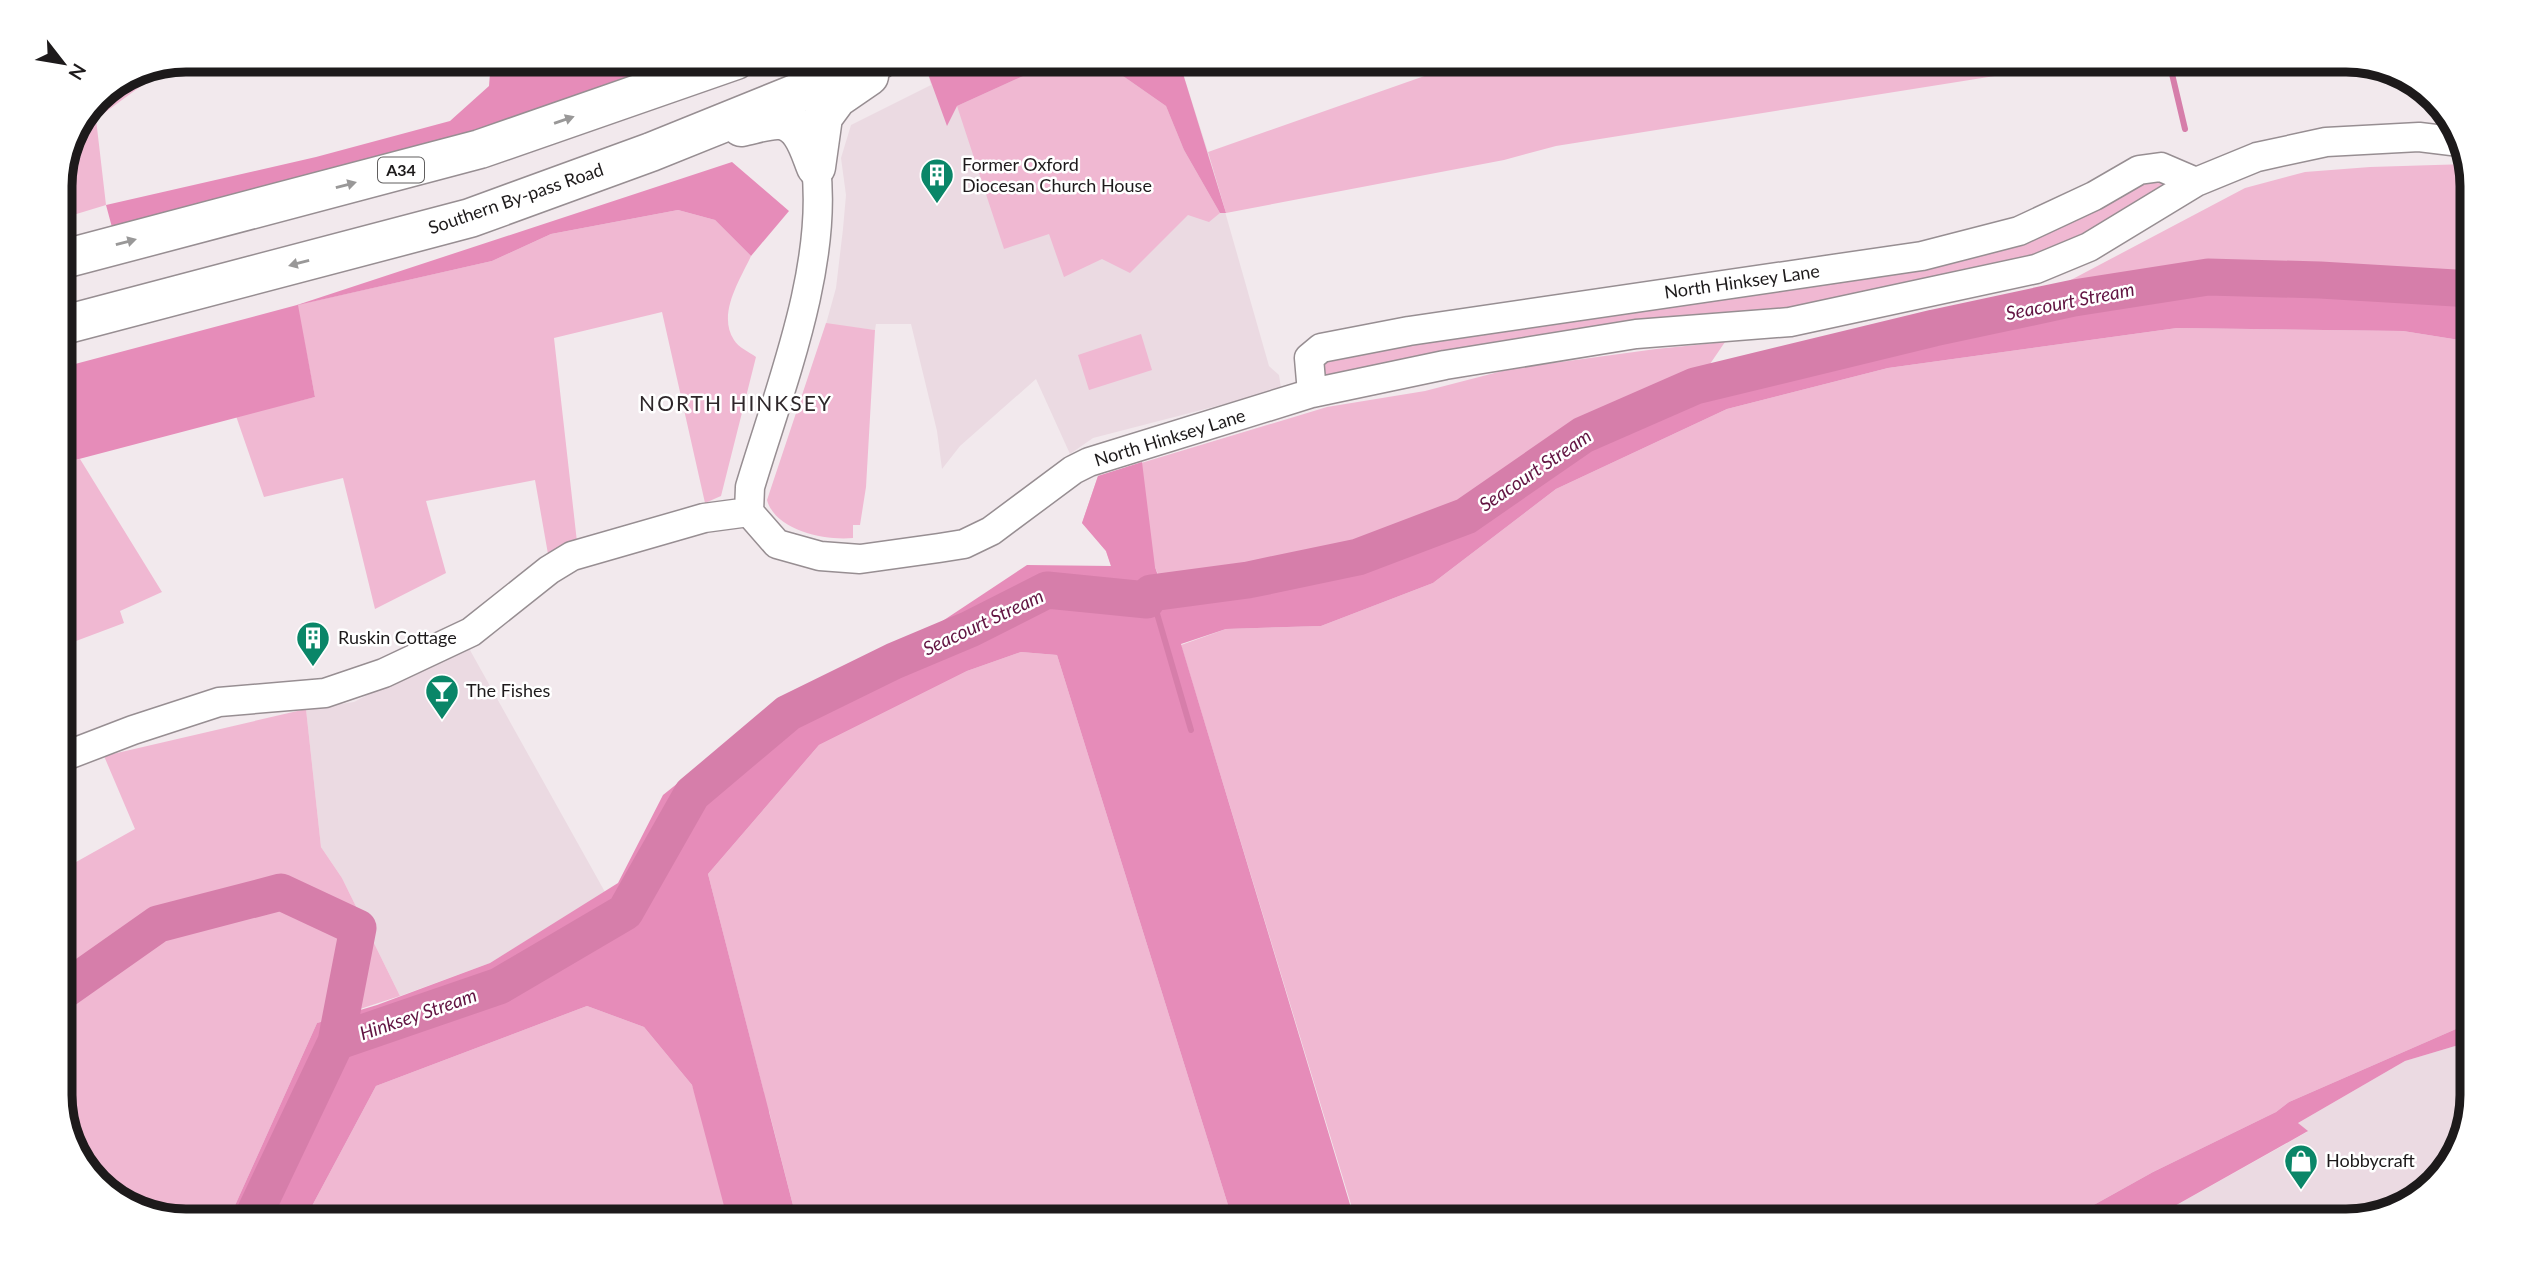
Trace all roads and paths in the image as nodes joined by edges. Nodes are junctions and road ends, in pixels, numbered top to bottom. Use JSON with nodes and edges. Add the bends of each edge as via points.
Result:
{"nodes":[{"id":1,"x":701,"y":72,"type":"edge"},
{"id":2,"x":849,"y":72,"type":"edge"},
{"id":3,"x":876,"y":72,"type":"edge"},
{"id":4,"x":690,"y":136,"type":"junction"},
{"id":5,"x":2451,"y":141,"type":"edge"},
{"id":6,"x":816,"y":167,"type":"junction"},
{"id":7,"x":2196,"y":182,"type":"junction"},
{"id":8,"x":72,"y":257,"type":"edge"},
{"id":9,"x":72,"y":323,"type":"edge"},
{"id":10,"x":1312,"y":393,"type":"junction"},
{"id":11,"x":749,"y":512,"type":"junction"},
{"id":12,"x":72,"y":753,"type":"edge"}],
"edges":[{"from":8,"to":1,"type":"highway","number":"A34","one_way":true,"via":[[480,149]]},
{"from":2,"to":4,"type":"highway","name":"Southern By-pass Road"},
{"from":3,"to":6,"type":"highway","via":[[837,98],[823,117]]},
{"from":4,"to":6,"type":"highway","via":[[780,120],[796,127]]},
{"from":4,"to":9,"type":"highway","name":"Southern By-pass Road","one_way":true,"via":[[470,218]]},
{"from":5,"to":7,"type":"street","name":"North Hinksey Lane","via":[[2420,136],[2326,142],[2257,158]]},
{"from":6,"to":11,"type":"street","via":[[819,219],[801,318],[750,487]]},
{"from":7,"to":10,"type":"street","name":"North Hinksey Lane","via":[[2089,247],[2036,269],[1790,322],[1636,334],[1445,365]]},
{"from":7,"to":10,"type":"street","name":"North Hinksey Lane","via":[[2161,167],[2139,170],[2018,231],[1922,256],[1321,348],[1309,358]]},
{"from":10,"to":11,"type":"street","name":"North Hinksey Lane","via":[[1089,462],[991,531],[964,544],[860,559],[820,556],[777,544]]},
{"from":11,"to":12,"type":"street","via":[[704,518],[572,556],[471,632],[384,673],[325,693],[219,702]]}]}
